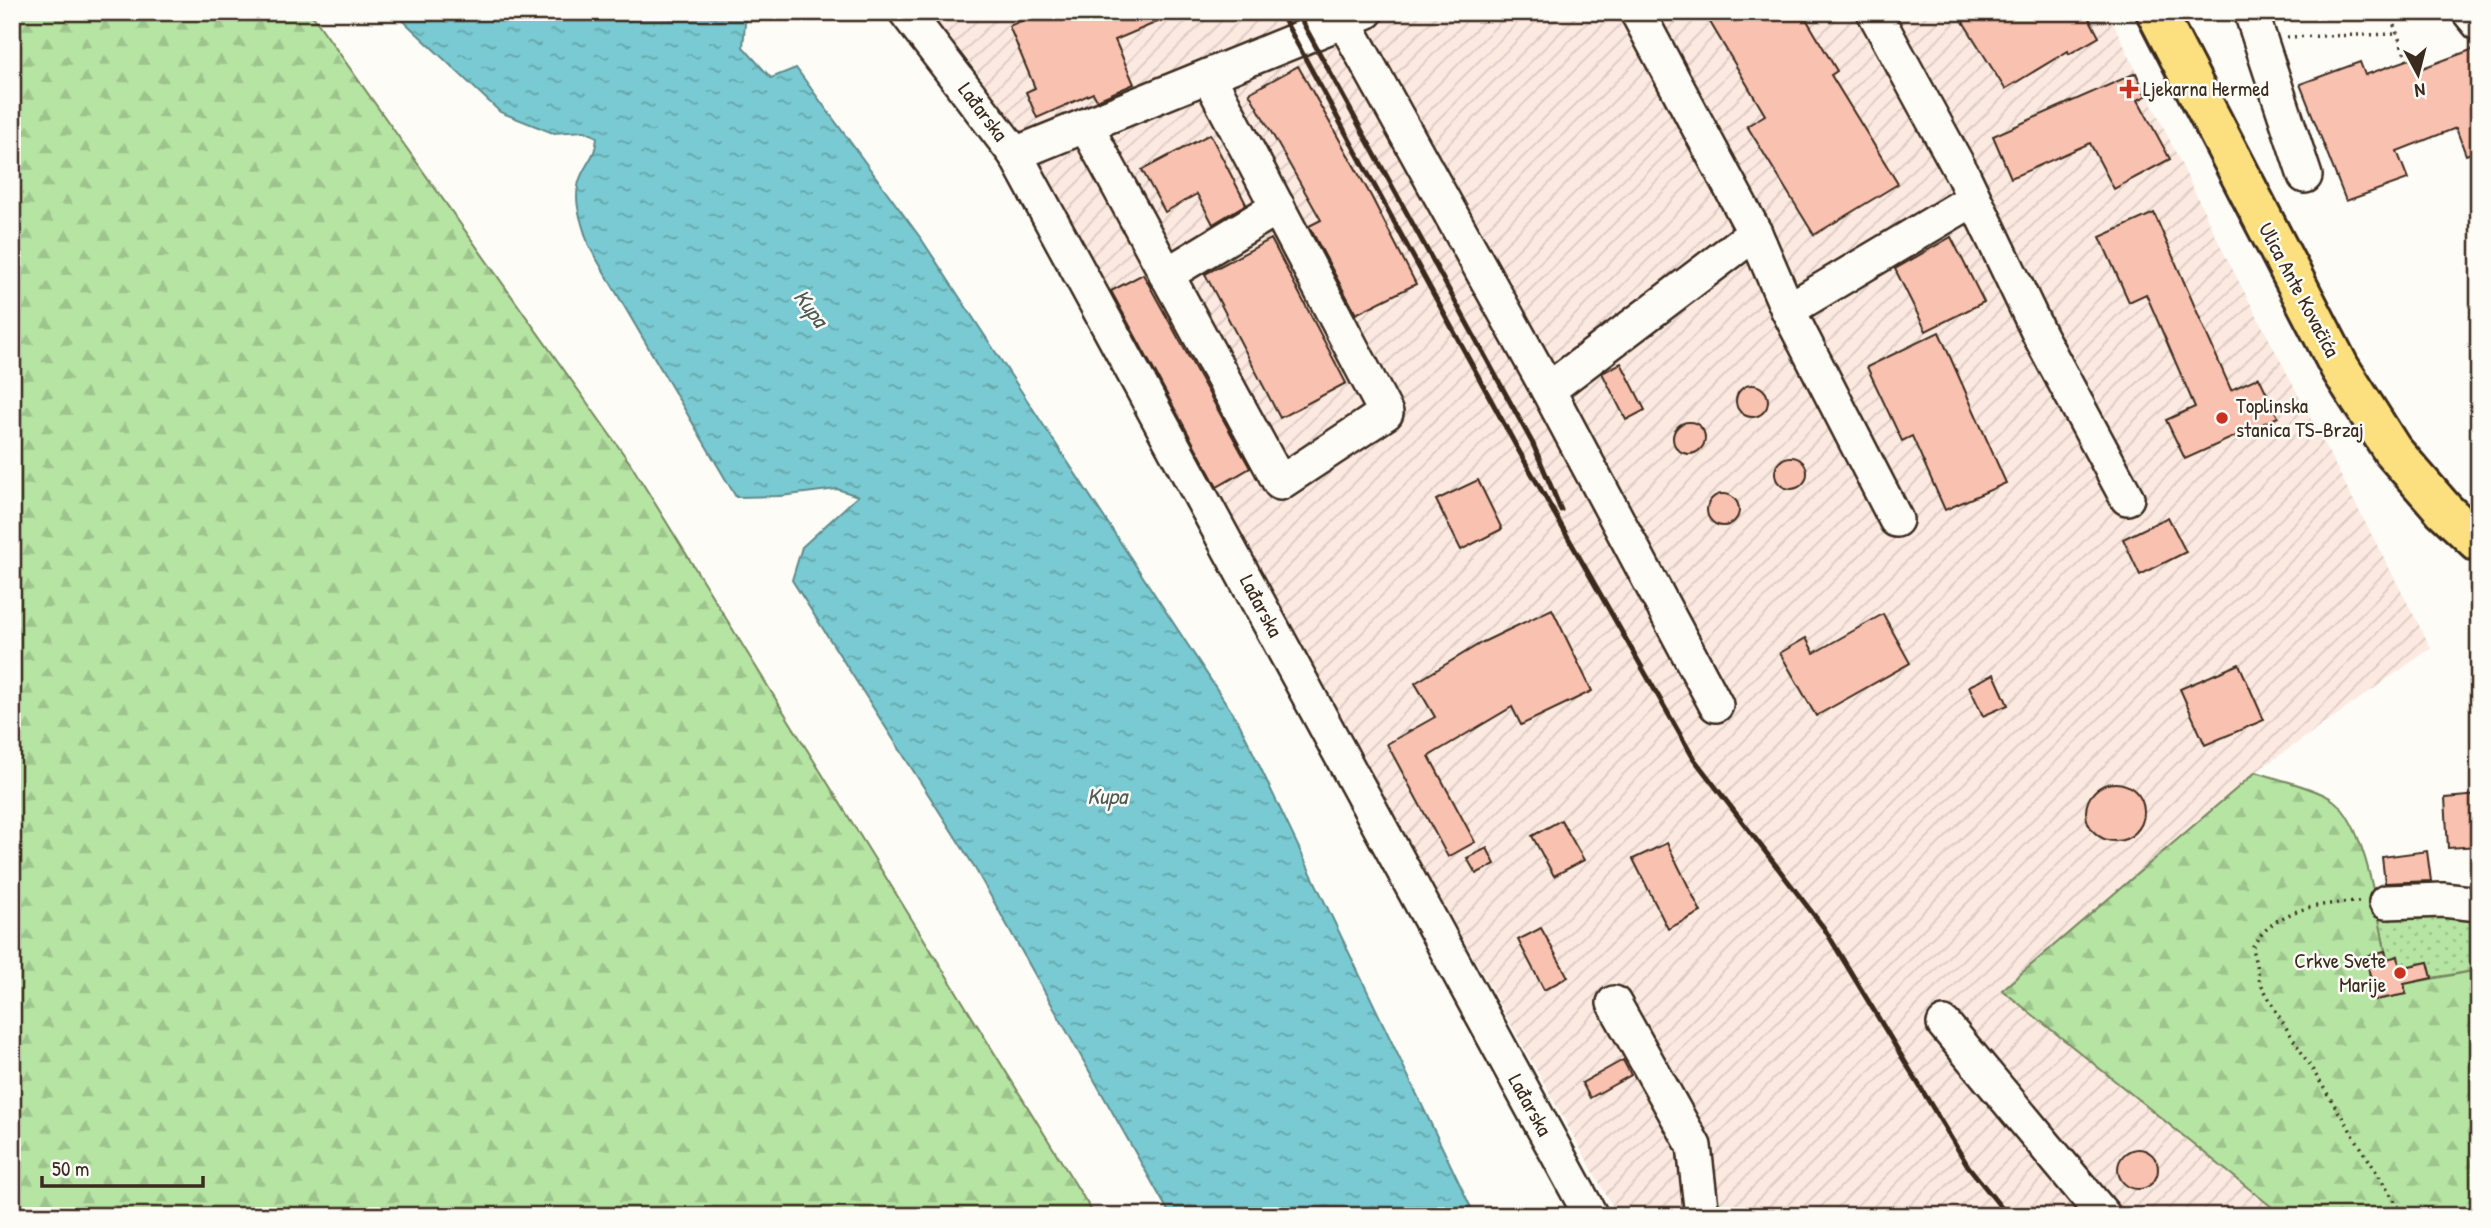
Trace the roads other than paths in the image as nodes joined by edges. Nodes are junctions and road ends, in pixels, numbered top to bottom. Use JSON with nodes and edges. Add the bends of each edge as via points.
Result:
{"nodes":[{"id":1,"x":906,"y":12,"type":"edge"},
{"id":2,"x":1637,"y":12,"type":"edge"},
{"id":3,"x":1874,"y":12,"type":"edge"},
{"id":4,"x":2156,"y":12,"type":"edge"},
{"id":5,"x":2469,"y":12,"type":"edge"},
{"id":6,"x":1349,"y":16,"type":"edge"},
{"id":7,"x":2479,"y":24,"type":"edge"},
{"id":8,"x":2256,"y":25,"type":"edge"},
{"id":9,"x":1209,"y":77,"type":"junction"},
{"id":10,"x":1086,"y":126,"type":"junction"},
{"id":11,"x":1015,"y":154,"type":"junction"},
{"id":12,"x":2305,"y":176,"type":"dead end"},
{"id":13,"x":1974,"y":199,"type":"junction"},
{"id":14,"x":1278,"y":207,"type":"junction"},
{"id":15,"x":1755,"y":233,"type":"junction"},
{"id":16,"x":1166,"y":275,"type":"junction"},
{"id":17,"x":1788,"y":310,"type":"junction"},
{"id":18,"x":1548,"y":390,"type":"junction"},
{"id":19,"x":2127,"y":498,"type":"dead end"},
{"id":20,"x":1896,"y":520,"type":"dead end"},
{"id":21,"x":2479,"y":543,"type":"edge"},
{"id":22,"x":1716,"y":705,"type":"dead end"},
{"id":23,"x":2386,"y":902,"type":"road end"},
{"id":24,"x":2479,"y":904,"type":"edge"},
{"id":25,"x":1614,"y":1003,"type":"dead end"},
{"id":26,"x":1944,"y":1024,"type":"dead end"},
{"id":27,"x":1591,"y":1216,"type":"edge"},
{"id":28,"x":1702,"y":1216,"type":"edge"},
{"id":29,"x":2104,"y":1216,"type":"edge"}],
"edges":[{"from":1,"to":11,"type":"street","name":"Lađarska"},
{"from":2,"to":15,"type":"street"},
{"from":3,"to":13,"type":"street"},
{"from":4,"to":21,"type":"main road","name":"Ulica Ante Kovačića","via":[[2346,378],[2392,450]]},
{"from":5,"to":7,"type":"street"},
{"from":6,"to":9,"type":"street"},
{"from":6,"to":18,"type":"street"},
{"from":8,"to":12,"type":"street"},
{"from":9,"to":10,"type":"street"},
{"from":9,"to":14,"type":"street"},
{"from":10,"to":11,"type":"street"},
{"from":10,"to":16,"type":"street"},
{"from":11,"to":27,"type":"street","name":"Lađarska"},
{"from":13,"to":17,"type":"street"},
{"from":13,"to":19,"type":"street","via":[[2040,336]]},
{"from":14,"to":16,"type":"street"},
{"from":14,"to":16,"type":"street","via":[[1386,413],[1280,483]]},
{"from":15,"to":17,"type":"street"},
{"from":15,"to":18,"type":"street"},
{"from":17,"to":20,"type":"street"},
{"from":18,"to":22,"type":"street"},
{"from":23,"to":24,"type":"street"},
{"from":25,"to":28,"type":"street","via":[[1693,1146]]},
{"from":26,"to":29,"type":"street"}]}
